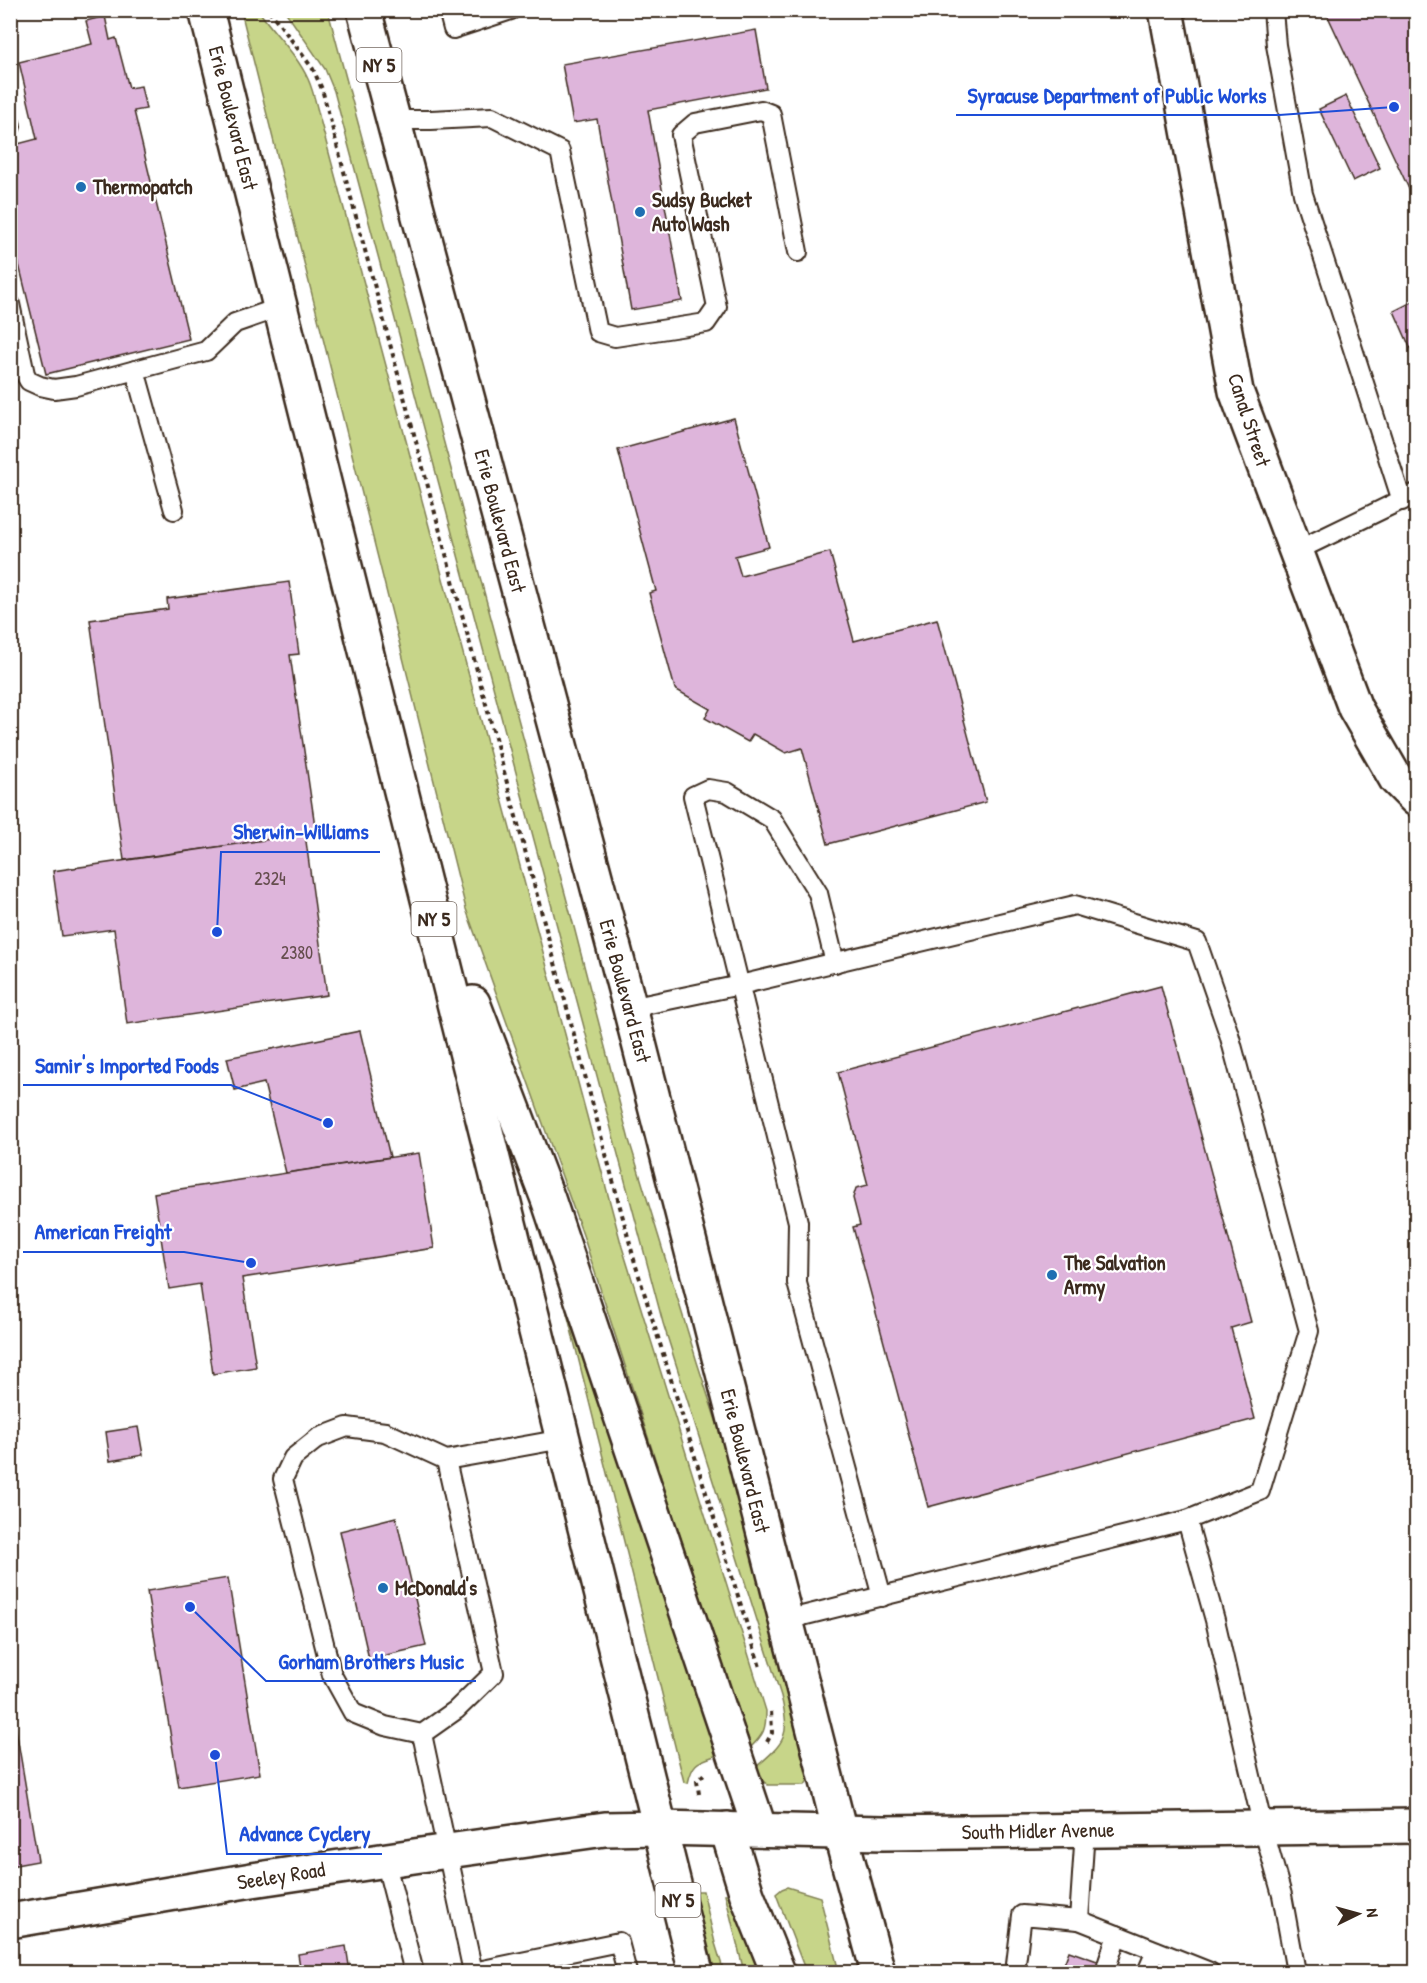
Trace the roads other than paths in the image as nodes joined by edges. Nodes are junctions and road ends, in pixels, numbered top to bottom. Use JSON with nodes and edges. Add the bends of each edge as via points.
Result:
{"nodes":[{"id":1,"x":206,"y":10,"type":"edge"},
{"id":2,"x":364,"y":10,"type":"edge"},
{"id":3,"x":447,"y":10,"type":"edge"},
{"id":4,"x":511,"y":10,"type":"edge"},
{"id":5,"x":1166,"y":10,"type":"edge"},
{"id":6,"x":1272,"y":10,"type":"edge"},
{"id":7,"x":393,"y":120,"type":"junction"},
{"id":8,"x":798,"y":252,"type":"dead end"},
{"id":9,"x":10,"y":304,"type":"edge"},
{"id":10,"x":281,"y":308,"type":"junction"},
{"id":11,"x":135,"y":370,"type":"junction"},
{"id":12,"x":1409,"y":497,"type":"edge"},
{"id":13,"x":174,"y":510,"type":"dead end"},
{"id":14,"x":1296,"y":551,"type":"junction"},
{"id":15,"x":1416,"y":799,"type":"edge"},
{"id":16,"x":421,"y":867,"type":"junction"},
{"id":17,"x":836,"y":963,"type":"junction"},
{"id":18,"x":740,"y":985,"type":"junction"},
{"id":19,"x":630,"y":1008,"type":"junction"},
{"id":20,"x":563,"y":1439,"type":"junction"},
{"id":21,"x":446,"y":1460,"type":"junction"},
{"id":22,"x":1187,"y":1520,"type":"junction"},
{"id":23,"x":882,"y":1597,"type":"junction"},
{"id":24,"x":786,"y":1620,"type":"junction"},
{"id":25,"x":422,"y":1734,"type":"junction"},
{"id":26,"x":1416,"y":1826,"type":"edge"},
{"id":27,"x":659,"y":1828,"type":"junction"},
{"id":28,"x":1263,"y":1828,"type":"junction"},
{"id":29,"x":727,"y":1829,"type":"junction"},
{"id":30,"x":760,"y":1830,"type":"junction"},
{"id":31,"x":1085,"y":1830,"type":"junction"},
{"id":32,"x":840,"y":1832,"type":"junction"},
{"id":33,"x":448,"y":1851,"type":"junction"},
{"id":34,"x":385,"y":1860,"type":"junction"},
{"id":35,"x":1079,"y":1920,"type":"junction"},
{"id":36,"x":10,"y":1921,"type":"edge"},
{"id":37,"x":1117,"y":1935,"type":"junction"},
{"id":38,"x":1156,"y":1951,"type":"junction"},
{"id":39,"x":1107,"y":1965,"type":"dead end"},
{"id":40,"x":414,"y":1972,"type":"edge"},
{"id":41,"x":627,"y":1972,"type":"edge"},
{"id":42,"x":696,"y":1972,"type":"edge"},
{"id":43,"x":778,"y":1972,"type":"edge"},
{"id":44,"x":878,"y":1972,"type":"edge"},
{"id":45,"x":1016,"y":1972,"type":"edge"},
{"id":46,"x":1147,"y":1972,"type":"edge"},
{"id":47,"x":1210,"y":1972,"type":"edge"},
{"id":48,"x":1296,"y":1972,"type":"edge"}],
"edges":[{"from":1,"to":10,"type":"main road","name":"Erie Boulevard East","number":"NY 5"},
{"from":2,"to":7,"type":"main road","name":"Erie Boulevard East","number":"NY 5"},
{"from":3,"to":4,"type":"lane","via":[[453,29]]},
{"from":5,"to":14,"type":"main road","name":"Canal Street","via":[[1236,391]]},
{"from":6,"to":12,"type":"lane","via":[[1303,194]]},
{"from":7,"to":8,"type":"lane","via":[[492,117],[560,151],[598,332],[615,337],[706,322],[717,307],[681,135],[695,123],[761,111],[771,114]]},
{"from":7,"to":19,"type":"main road","name":"Erie Boulevard East","number":"NY 5"},
{"from":9,"to":11,"type":"lane","via":[[29,381],[54,389]]},
{"from":10,"to":11,"type":"lane","via":[[235,323],[206,351]]},
{"from":10,"to":16,"type":"main road","name":"Erie Boulevard East","number":"NY 5"},
{"from":11,"to":13,"type":"lane"},
{"from":12,"to":14,"type":"lane"},
{"from":14,"to":15,"type":"main road","name":"Canal Street","via":[[1355,708],[1396,778]]},
{"from":16,"to":20,"type":"main road","name":"Erie Boulevard East","number":"NY 5"},
{"from":16,"to":30,"type":"main road","via":[[548,1199]]},
{"from":17,"to":18,"type":"lane"},
{"from":17,"to":18,"type":"lane","via":[[818,892],[772,819],[727,792],[708,789],[693,796]]},
{"from":17,"to":22,"type":"lane","via":[[1075,905],[1197,942],[1229,1034],[1309,1331],[1260,1491]]},
{"from":18,"to":19,"type":"lane"},
{"from":18,"to":23,"type":"lane","via":[[798,1222],[797,1283]]},
{"from":19,"to":24,"type":"main road","name":"Erie Boulevard East","number":"NY 5"},
{"from":20,"to":21,"type":"lane"},
{"from":20,"to":27,"type":"main road","name":"Erie Boulevard East","number":"NY 5"},
{"from":21,"to":25,"type":"lane","via":[[494,1674],[456,1710]]},
{"from":21,"to":25,"type":"lane","via":[[386,1432],[347,1427],[318,1438],[292,1458],[283,1479],[332,1675],[353,1713],[384,1726]]},
{"from":22,"to":23,"type":"lane"},
{"from":22,"to":28,"type":"lane","via":[[1215,1620]]},
{"from":23,"to":24,"type":"lane"},
{"from":24,"to":32,"type":"main road","name":"Erie Boulevard East","number":"NY 5"},
{"from":25,"to":33,"type":"lane"},
{"from":26,"to":28,"type":"main road","name":"South Midler Avenue"},
{"from":27,"to":29,"type":"main road","name":"South Midler Avenue"},
{"from":27,"to":33,"type":"main road","name":"Seeley Road","via":[[605,1829]]},
{"from":27,"to":42,"type":"main road","name":"Erie Boulevard East","number":"NY 5"},
{"from":28,"to":31,"type":"main road","name":"South Midler Avenue"},
{"from":28,"to":48,"type":"lane","via":[[1282,1895]]},
{"from":29,"to":30,"type":"main road","name":"South Midler Avenue"},
{"from":29,"to":43,"type":"main road","via":[[747,1895]]},
{"from":30,"to":32,"type":"main road","name":"South Midler Avenue"},
{"from":31,"to":32,"type":"main road","name":"South Midler Avenue"},
{"from":31,"to":35,"type":"lane"},
{"from":32,"to":44,"type":"main road","name":"Erie Boulevard East","number":"NY 5"},
{"from":33,"to":34,"type":"main road","name":"Seeley Road"},
{"from":33,"to":41,"type":"lane","via":[[473,1972],[619,1942]]},
{"from":34,"to":36,"type":"main road","name":"Seeley Road"},
{"from":34,"to":40,"type":"lane"},
{"from":35,"to":37,"type":"lane"},
{"from":35,"to":45,"type":"lane","via":[[1022,1915]]},
{"from":37,"to":38,"type":"lane"},
{"from":37,"to":39,"type":"lane"},
{"from":38,"to":46,"type":"lane"},
{"from":38,"to":47,"type":"lane"}]}
